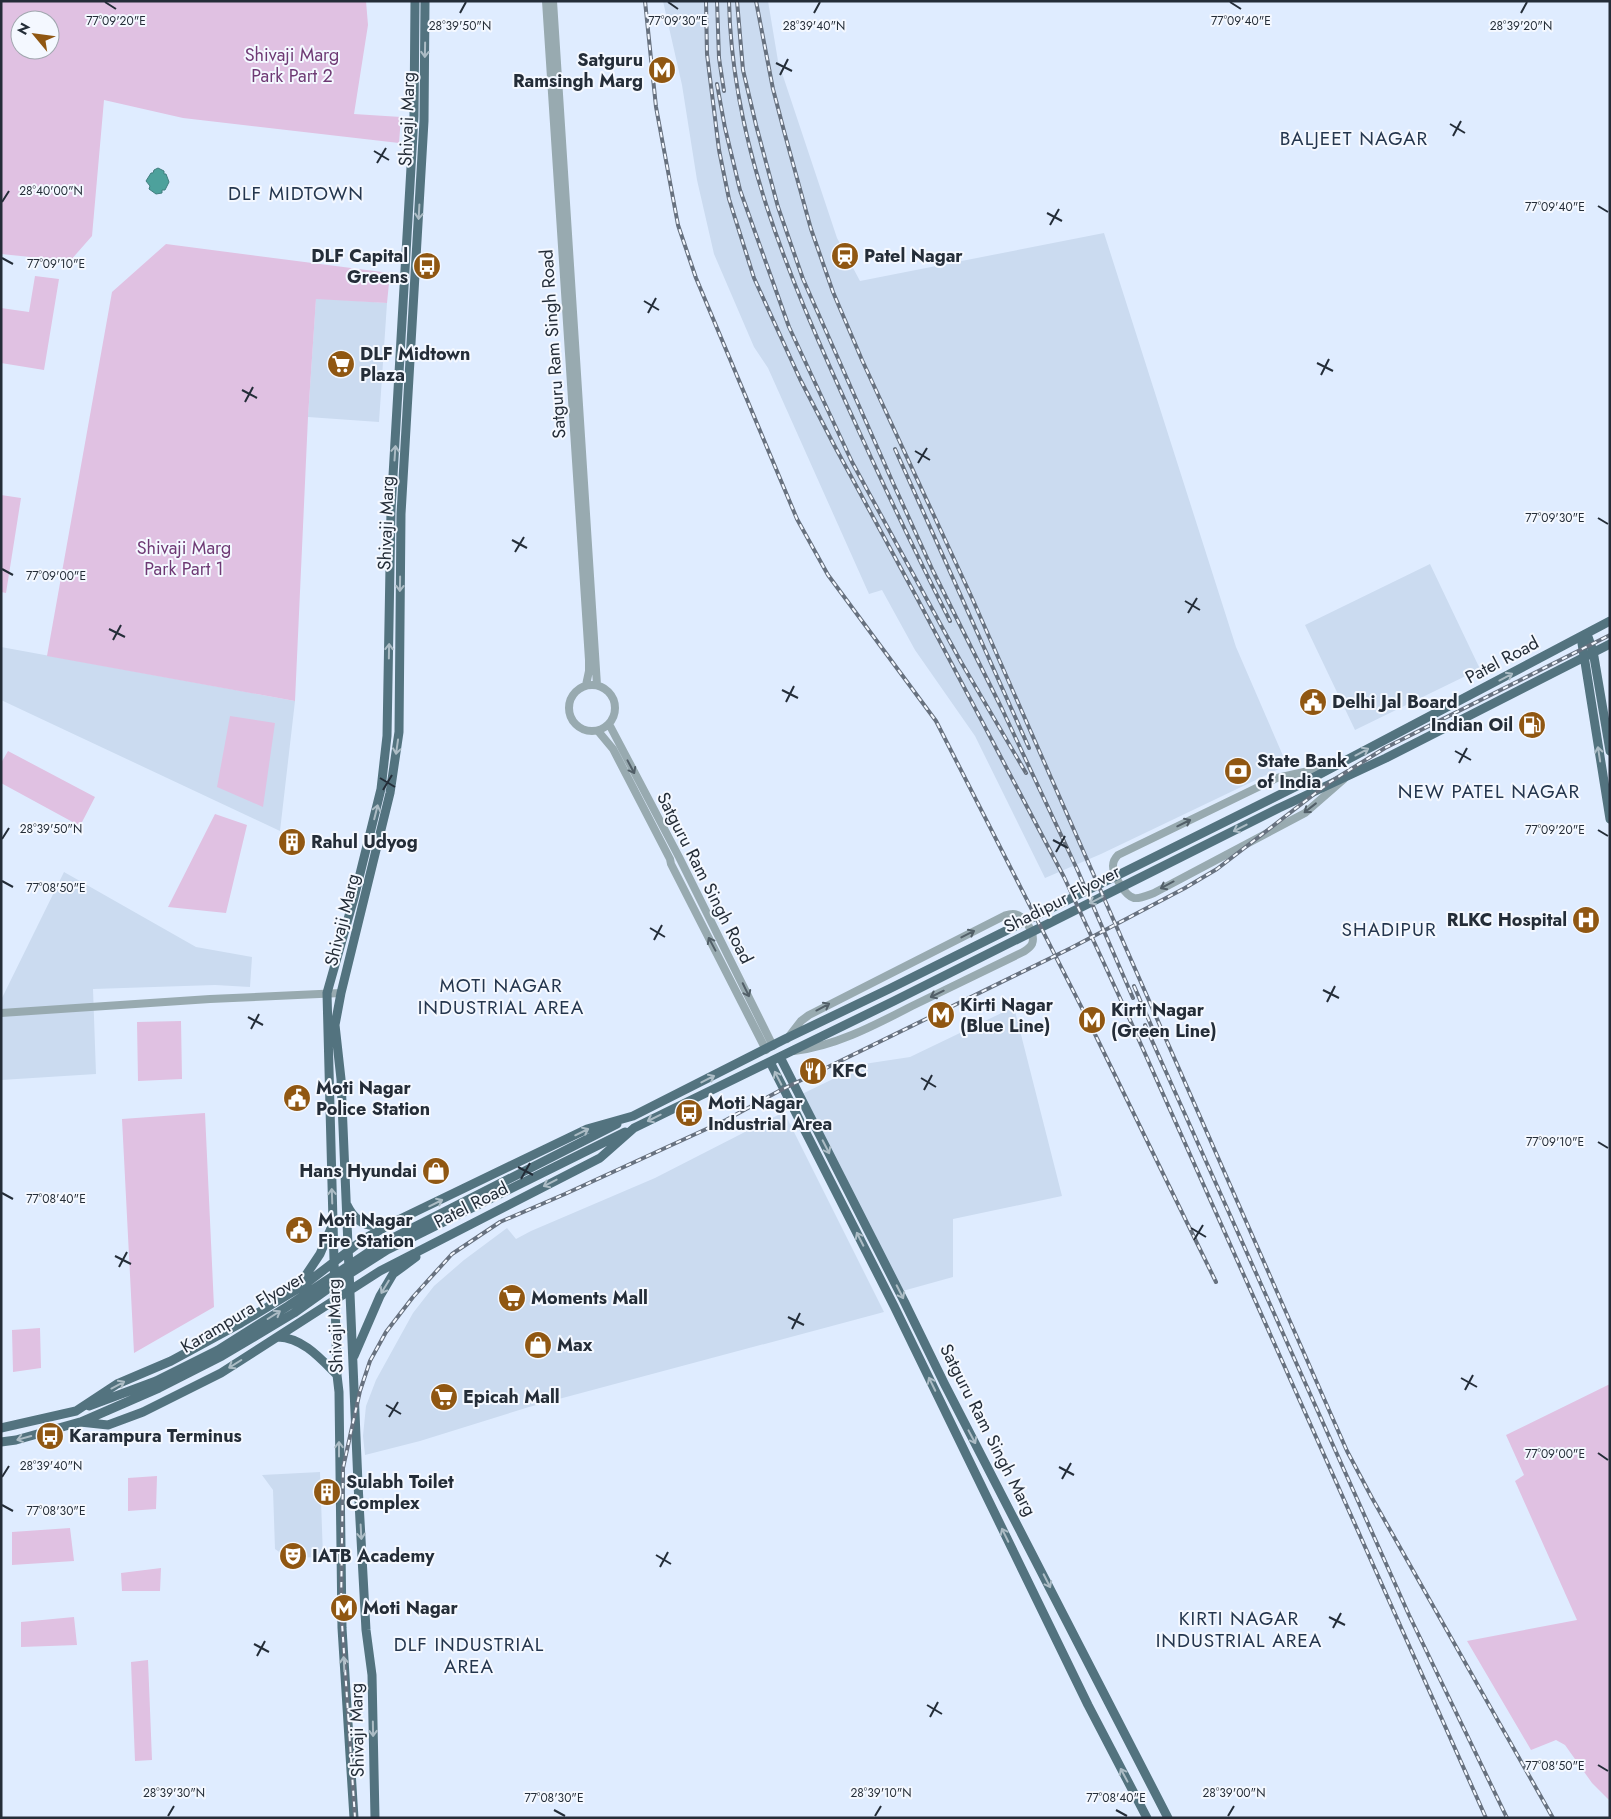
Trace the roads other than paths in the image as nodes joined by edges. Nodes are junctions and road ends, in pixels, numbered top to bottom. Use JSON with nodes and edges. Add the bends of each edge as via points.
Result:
{"nodes":[{"id":1,"x":415,"y":1,"type":"edge"},
{"id":2,"x":426,"y":1,"type":"edge"},
{"id":3,"x":546,"y":1,"type":"edge"},
{"id":4,"x":553,"y":1,"type":"edge"},
{"id":5,"x":1610,"y":621,"type":"edge"},
{"id":6,"x":1584,"y":636,"type":"junction"},
{"id":7,"x":1610,"y":644,"type":"edge"},
{"id":8,"x":1593,"y":651,"type":"junction"},
{"id":9,"x":1585,"y":656,"type":"junction"},
{"id":10,"x":586,"y":685,"type":"junction"},
{"id":11,"x":597,"y":685,"type":"junction"},
{"id":12,"x":610,"y":724,"type":"junction"},
{"id":13,"x":598,"y":731,"type":"junction"},
{"id":14,"x":1610,"y":751,"type":"edge"},
{"id":15,"x":1338,"y":765,"type":"junction"},
{"id":16,"x":1347,"y":776,"type":"junction"},
{"id":17,"x":1303,"y":783,"type":"joint"},
{"id":18,"x":1610,"y":820,"type":"edge"},
{"id":19,"x":327,"y":993,"type":"junction"},
{"id":20,"x":340,"y":993,"type":"junction"},
{"id":21,"x":1,"y":1013,"type":"edge"},
{"id":22,"x":787,"y":1038,"type":"junction"},
{"id":23,"x":769,"y":1048,"type":"junction"},
{"id":24,"x":792,"y":1051,"type":"junction"},
{"id":25,"x":780,"y":1057,"type":"junction"},
{"id":26,"x":770,"y":1062,"type":"junction"},
{"id":27,"x":633,"y":1116,"type":"junction"},
{"id":28,"x":634,"y":1128,"type":"junction"},
{"id":29,"x":481,"y":1198,"type":"junction"},
{"id":30,"x":346,"y":1203,"type":"junction"},
{"id":31,"x":413,"y":1214,"type":"junction"},
{"id":32,"x":394,"y":1222,"type":"junction"},
{"id":33,"x":333,"y":1223,"type":"junction"},
{"id":34,"x":429,"y":1245,"type":"junction"},
{"id":35,"x":348,"y":1252,"type":"junction"},
{"id":36,"x":334,"y":1262,"type":"junction"},
{"id":37,"x":298,"y":1289,"type":"junction"},
{"id":38,"x":350,"y":1291,"type":"junction"},
{"id":39,"x":336,"y":1300,"type":"junction"},
{"id":40,"x":241,"y":1323,"type":"junction"},
{"id":41,"x":278,"y":1337,"type":"junction"},
{"id":42,"x":254,"y":1352,"type":"junction"},
{"id":43,"x":220,"y":1353,"type":"junction"},
{"id":44,"x":352,"y":1361,"type":"junction"},
{"id":45,"x":336,"y":1375,"type":"junction"},
{"id":46,"x":76,"y":1411,"type":"junction"},
{"id":47,"x":80,"y":1422,"type":"junction"},
{"id":48,"x":1,"y":1428,"type":"edge"},
{"id":49,"x":1,"y":1442,"type":"edge"},
{"id":50,"x":354,"y":1818,"type":"edge"},
{"id":51,"x":375,"y":1818,"type":"edge"},
{"id":52,"x":1147,"y":1818,"type":"edge"},
{"id":53,"x":1168,"y":1818,"type":"edge"}],
"edges":[{"from":19,"to":1,"type":"main road","name":"Shivaji Marg","one_way":true,"via":[[382,789],[387,736],[391,510],[414,116]]},
{"from":2,"to":20,"type":"main road","name":"Shivaji Marg","one_way":true,"via":[[424,121],[401,514],[399,732],[390,793]]},
{"from":3,"to":10,"type":"street","name":"Satguru Ram Singh Road","via":[[589,665]]},
{"from":4,"to":11,"type":"street","name":"Satguru Ram Singh Road"},
{"from":5,"to":6,"type":"main road","name":"Patel Road"},
{"from":6,"to":8,"type":"main road"},
{"from":6,"to":9,"type":"main road"},
{"from":15,"to":6,"type":"main road","name":"Patel Road","one_way":true},
{"from":7,"to":8,"type":"main road","name":"Patel Road"},
{"from":8,"to":9,"type":"main road","name":"Patel Road"},
{"from":8,"to":14,"type":"main road"},
{"from":9,"to":16,"type":"main road","name":"Patel Road"},
{"from":18,"to":9,"type":"main road","one_way":true},
{"from":10,"to":11,"type":"street"},
{"from":10,"to":13,"type":"street","via":[[578,689],[568,708],[578,727],[588,732]]},
{"from":11,"to":12,"type":"street","via":[[613,698],[615,708]]},
{"from":12,"to":13,"type":"street"},
{"from":12,"to":23,"type":"street","name":"Satguru Ram Singh Road","one_way":true,"via":[[679,857]]},
{"from":23,"to":13,"type":"street","name":"Satguru Ram Singh Road","one_way":true,"via":[[613,749]]},
{"from":16,"to":15,"type":"street","one_way":true,"via":[[1305,813],[1154,892],[1140,898],[1124,892],[1112,864],[1118,855],[1277,778]]},
{"from":15,"to":17,"type":"main road","name":"Patel Road"},
{"from":16,"to":24,"type":"main road","name":"Shadipur Flyover","one_way":true},
{"from":17,"to":22,"type":"main road","name":"Shadipur Flyover"},
{"from":19,"to":20,"type":"street"},
{"from":19,"to":21,"type":"street"},
{"from":33,"to":19,"type":"main road","name":"Shivaji Marg","one_way":true},
{"from":20,"to":30,"type":"main road","name":"Shivaji Marg","via":[[335,1025],[341,1079]]},
{"from":22,"to":23,"type":"main road","name":"Patel Road"},
{"from":22,"to":24,"type":"street","one_way":true,"via":[[809,1015],[1004,916],[1017,914],[1022,917],[1033,937],[1032,944],[1023,952],[871,1027],[828,1044]]},
{"from":27,"to":23,"type":"main road","name":"Patel Road","one_way":true},
{"from":24,"to":25,"type":"main road","name":"Patel Road"},
{"from":25,"to":26,"type":"main road","name":"Patel Road"},
{"from":25,"to":53,"type":"main road","name":"Satguru Ram Singh Marg","one_way":true},
{"from":26,"to":28,"type":"main road","name":"Patel Road","one_way":true},
{"from":52,"to":26,"type":"main road","name":"Satguru Ram Singh Marg","one_way":true},
{"from":27,"to":29,"type":"main road","name":"Karampura Flyover"},
{"from":31,"to":27,"type":"main road","name":"Patel Road","one_way":true,"via":[[587,1129]]},
{"from":28,"to":29,"type":"main road","name":"Karampura Flyover"},
{"from":28,"to":34,"type":"main road","name":"Patel Road","one_way":true,"via":[[600,1158]]},
{"from":29,"to":43,"type":"main road","name":"Karampura Flyover","via":[[381,1244]]},
{"from":30,"to":32,"type":"main road","via":[[355,1219],[366,1224],[378,1226]]},
{"from":30,"to":35,"type":"main road","name":"Shivaji Marg"},
{"from":31,"to":32,"type":"main road","name":"Patel Road"},
{"from":31,"to":34,"type":"main road","via":[[404,1223],[404,1236],[413,1246]]},
{"from":32,"to":35,"type":"main road","name":"Patel Road"},
{"from":33,"to":36,"type":"main road","name":"Shivaji Marg"},
{"from":33,"to":37,"type":"main road","via":[[320,1254]]},
{"from":34,"to":38,"type":"main road","name":"Patel Road","via":[[380,1270]]},
{"from":34,"to":44,"type":"main road","one_way":true,"via":[[393,1274]]},
{"from":35,"to":36,"type":"main road","name":"Patel Road"},
{"from":35,"to":38,"type":"main road","name":"Shivaji Marg"},
{"from":36,"to":37,"type":"main road","name":"Patel Road"},
{"from":36,"to":39,"type":"main road","name":"Shivaji Marg"},
{"from":37,"to":40,"type":"main road","name":"Patel Road"},
{"from":38,"to":39,"type":"main road","name":"Patel Road"},
{"from":38,"to":44,"type":"main road","name":"Shivaji Marg"},
{"from":39,"to":41,"type":"main road","name":"Patel Road"},
{"from":39,"to":45,"type":"main road","name":"Shivaji Marg"},
{"from":40,"to":42,"type":"main road"},
{"from":46,"to":40,"type":"main road","name":"Patel Road","one_way":true,"via":[[117,1384],[171,1361]]},
{"from":41,"to":42,"type":"main road","name":"Patel Road"},
{"from":41,"to":45,"type":"main road","via":[[302,1344],[318,1355]]},
{"from":42,"to":47,"type":"main road","name":"Patel Road","one_way":true,"via":[[221,1373],[143,1412],[108,1425]]},
{"from":43,"to":46,"type":"main road","name":"Karampura Flyover"},
{"from":43,"to":47,"type":"main road","name":"Karampura Flyover","via":[[159,1388]]},
{"from":44,"to":51,"type":"main road","name":"Shivaji Marg","one_way":true,"via":[[366,1630],[372,1674]]},
{"from":50,"to":45,"type":"main road","name":"Shivaji Marg","one_way":true,"via":[[342,1628]]},
{"from":46,"to":48,"type":"main road"},
{"from":47,"to":49,"type":"main road","one_way":true}]}
